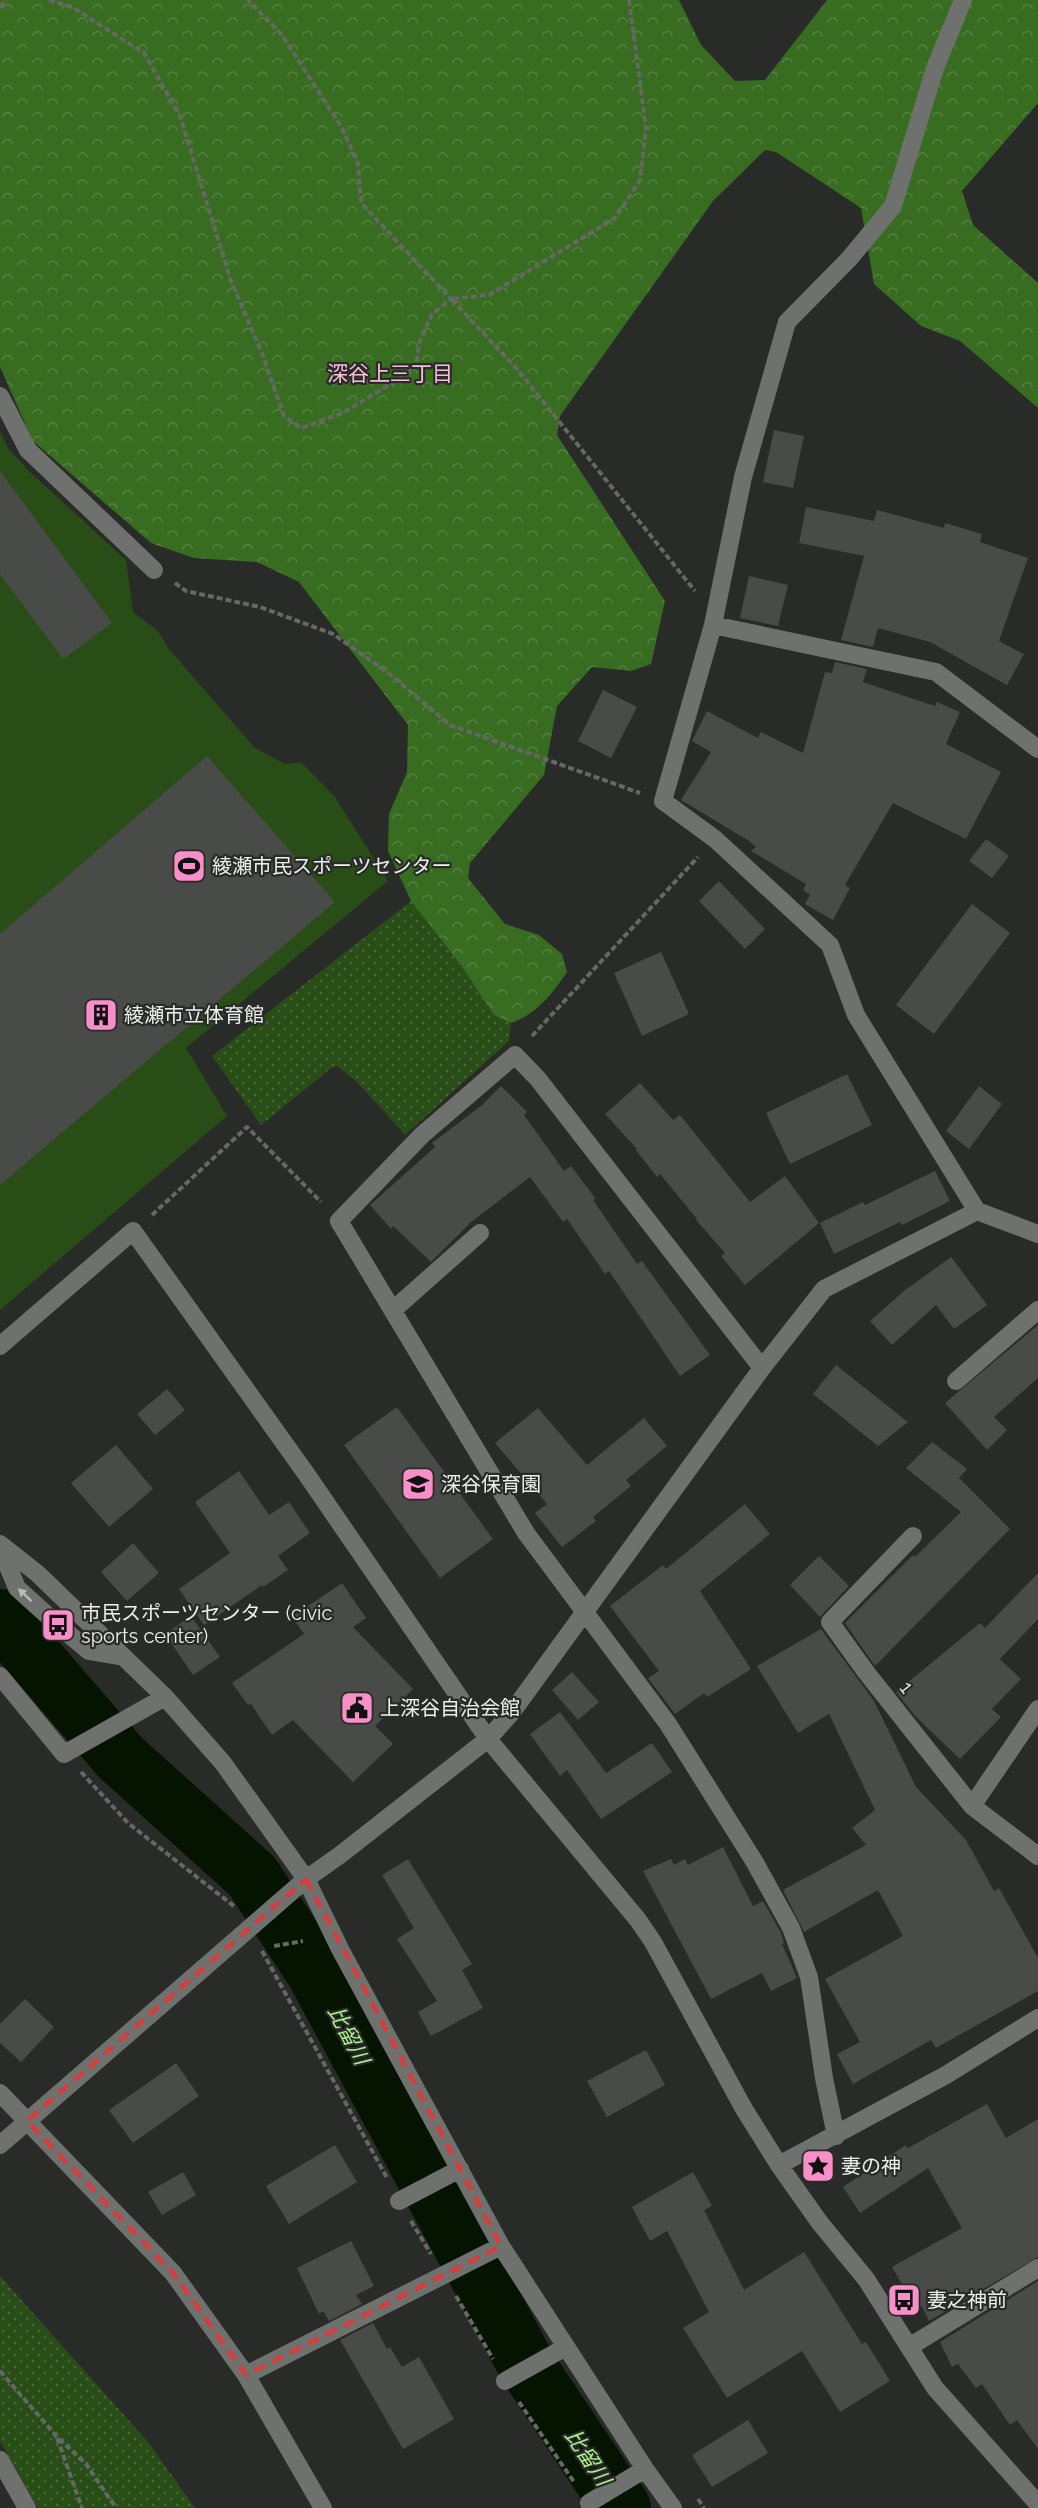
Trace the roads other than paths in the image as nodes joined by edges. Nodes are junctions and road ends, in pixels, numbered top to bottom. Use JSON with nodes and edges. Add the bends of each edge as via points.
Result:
{"nodes":[{"id":1,"x":963,"y":0,"type":"edge"},
{"id":2,"x":0,"y":396,"type":"edge"},
{"id":3,"x":154,"y":570,"type":"road end"},
{"id":4,"x":713,"y":625,"type":"junction"},
{"id":5,"x":1038,"y":749,"type":"edge"},
{"id":6,"x":977,"y":1211,"type":"junction"},
{"id":7,"x":480,"y":1233,"type":"dead end"},
{"id":8,"x":1038,"y":1234,"type":"edge"},
{"id":9,"x":393,"y":1310,"type":"junction"},
{"id":10,"x":1038,"y":1310,"type":"edge"},
{"id":11,"x":0,"y":1346,"type":"edge"},
{"id":12,"x":762,"y":1368,"type":"junction"},
{"id":13,"x":956,"y":1381,"type":"dead end"},
{"id":14,"x":913,"y":1536,"type":"dead end"},
{"id":15,"x":0,"y":1546,"type":"edge"},
{"id":16,"x":584,"y":1611,"type":"junction"},
{"id":17,"x":0,"y":1676,"type":"edge"},
{"id":18,"x":165,"y":1697,"type":"junction"},
{"id":19,"x":1038,"y":1709,"type":"edge"},
{"id":20,"x":488,"y":1739,"type":"junction"},
{"id":21,"x":972,"y":1806,"type":"junction"},
{"id":22,"x":1038,"y":1856,"type":"edge"},
{"id":23,"x":306,"y":1879,"type":"junction"},
{"id":24,"x":1038,"y":2018,"type":"edge"},
{"id":25,"x":0,"y":2093,"type":"edge"},
{"id":26,"x":27,"y":2121,"type":"junction"},
{"id":27,"x":836,"y":2136,"type":"junction"},
{"id":28,"x":0,"y":2145,"type":"edge"},
{"id":29,"x":779,"y":2165,"type":"junction"},
{"id":30,"x":452,"y":2173,"type":"junction"},
{"id":31,"x":399,"y":2201,"type":"road end"},
{"id":32,"x":493,"y":2250,"type":"junction"},
{"id":33,"x":1038,"y":2268,"type":"edge"},
{"id":34,"x":566,"y":2347,"type":"junction"},
{"id":35,"x":909,"y":2347,"type":"junction"},
{"id":36,"x":246,"y":2375,"type":"junction"},
{"id":37,"x":505,"y":2381,"type":"road end"},
{"id":38,"x":0,"y":2460,"type":"edge"},
{"id":39,"x":645,"y":2469,"type":"junction"},
{"id":40,"x":589,"y":2503,"type":"road end"},
{"id":41,"x":1038,"y":2504,"type":"edge"},
{"id":42,"x":27,"y":2508,"type":"edge"},
{"id":43,"x":323,"y":2508,"type":"edge"},
{"id":44,"x":673,"y":2508,"type":"edge"}],
"edges":[{"from":1,"to":4,"type":"street","via":[[935,68],[893,206],[849,259],[787,322],[743,477]]},
{"from":2,"to":3,"type":"street","via":[[28,450]]},
{"from":4,"to":5,"type":"street","via":[[936,672]]},
{"from":4,"to":6,"type":"street","via":[[663,801],[716,839],[830,945],[856,1015]]},
{"from":6,"to":8,"type":"street"},
{"from":6,"to":12,"type":"street","via":[[824,1289]]},
{"from":7,"to":9,"type":"street"},
{"from":9,"to":12,"type":"street","via":[[339,1221],[422,1135],[515,1054]]},
{"from":9,"to":16,"type":"street","via":[[526,1533]]},
{"from":10,"to":13,"type":"street"},
{"from":11,"to":20,"type":"street","via":[[134,1231]]},
{"from":12,"to":16,"type":"street"},
{"from":14,"to":21,"type":"street","name":"1","via":[[830,1622]]},
{"from":15,"to":18,"type":"street","via":[[38,1574]]},
{"from":16,"to":20,"type":"street"},
{"from":16,"to":27,"type":"street","via":[[668,1724],[791,1928],[809,1977]]},
{"from":17,"to":18,"type":"street","via":[[72,1749]]},
{"from":18,"to":23,"type":"street","via":[[223,1763]]},
{"from":19,"to":21,"type":"street"},
{"from":20,"to":23,"type":"street"},
{"from":20,"to":29,"type":"street","via":[[638,1920]]},
{"from":21,"to":22,"type":"street","name":"1"},
{"from":23,"to":26,"type":"street"},
{"from":23,"to":30,"type":"street"},
{"from":24,"to":27,"type":"street"},
{"from":25,"to":26,"type":"street"},
{"from":26,"to":28,"type":"street"},
{"from":26,"to":36,"type":"street","via":[[173,2273]]},
{"from":27,"to":29,"type":"street"},
{"from":29,"to":35,"type":"street","via":[[866,2279]]},
{"from":30,"to":31,"type":"street"},
{"from":30,"to":32,"type":"street"},
{"from":32,"to":34,"type":"street"},
{"from":32,"to":36,"type":"street"},
{"from":33,"to":35,"type":"street"},
{"from":34,"to":37,"type":"street"},
{"from":34,"to":39,"type":"street"},
{"from":35,"to":41,"type":"street","via":[[935,2388]]},
{"from":36,"to":43,"type":"street"},
{"from":38,"to":42,"type":"street"},
{"from":39,"to":40,"type":"street"},
{"from":39,"to":44,"type":"street"}]}
